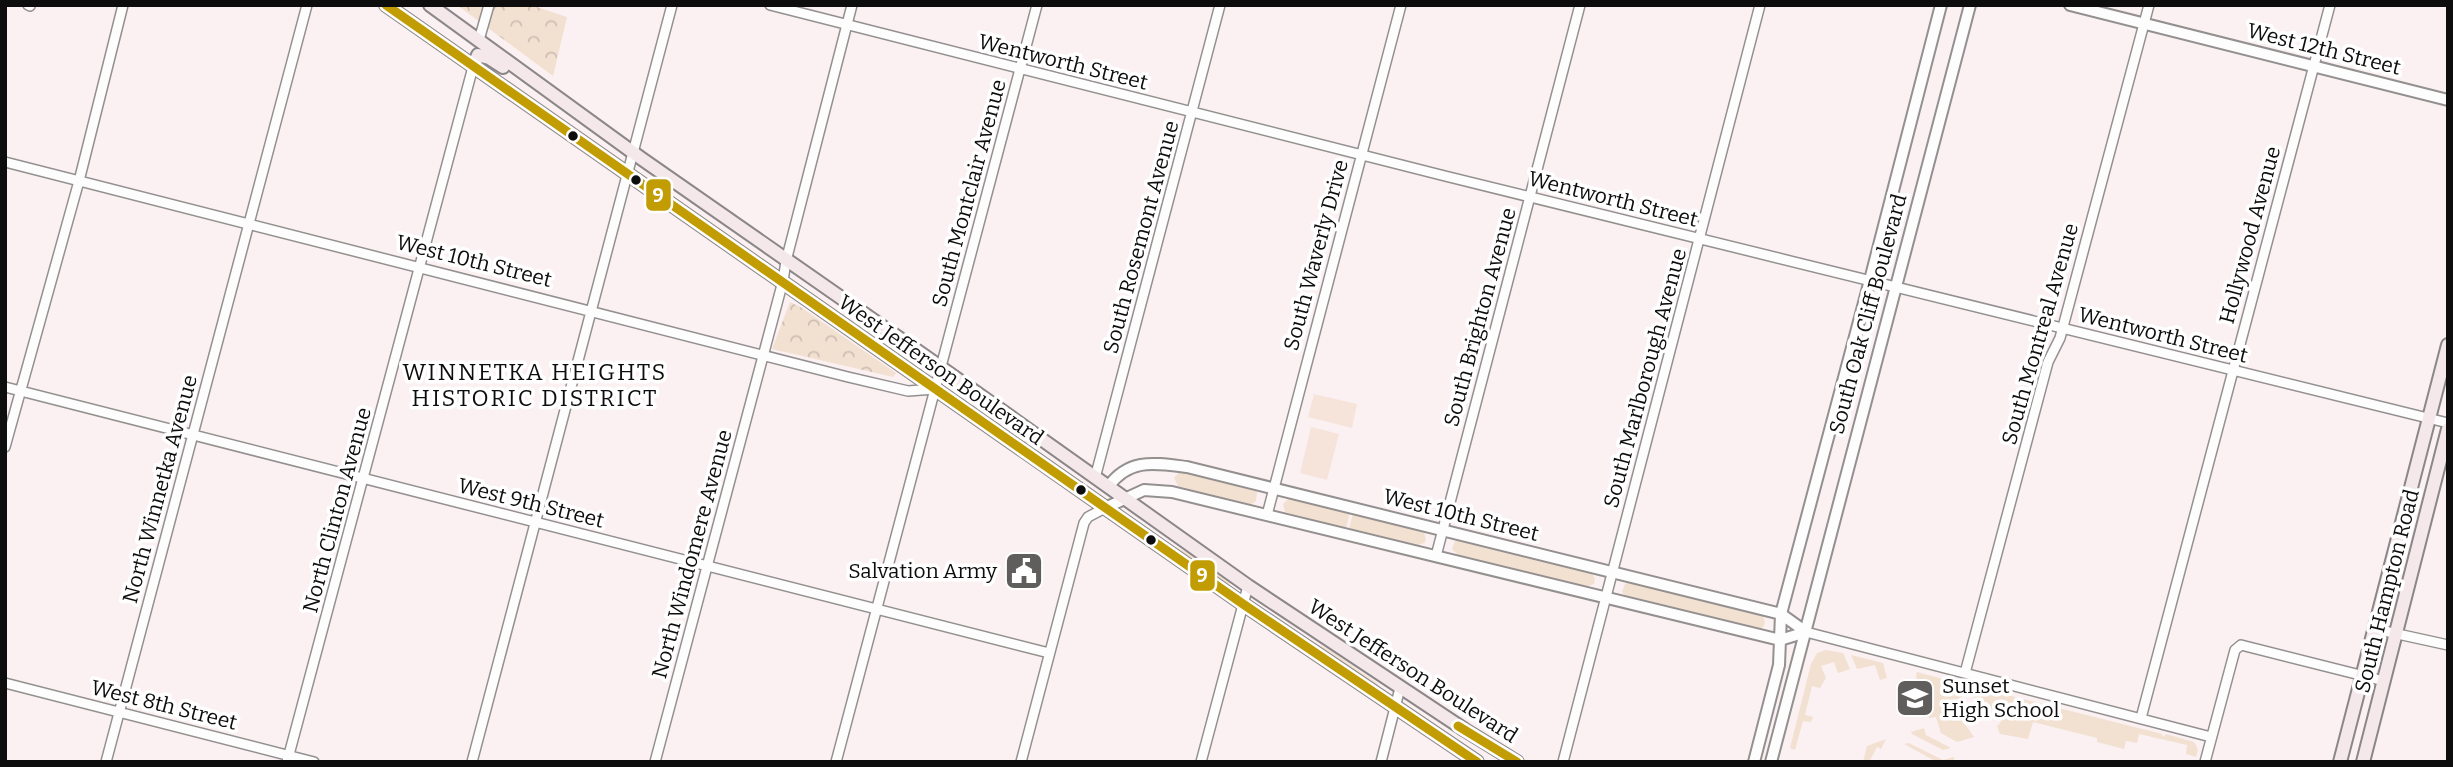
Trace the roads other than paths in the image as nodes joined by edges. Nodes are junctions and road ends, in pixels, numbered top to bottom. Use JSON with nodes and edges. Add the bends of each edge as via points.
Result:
{"nodes":[{"id":1,"x":123,"y":5,"type":"edge"},
{"id":2,"x":307,"y":5,"type":"edge"},
{"id":3,"x":386,"y":5,"type":"edge"},
{"id":4,"x":430,"y":5,"type":"edge"},
{"id":5,"x":489,"y":5,"type":"edge"},
{"id":6,"x":672,"y":5,"type":"edge"},
{"id":7,"x":770,"y":5,"type":"edge"},
{"id":8,"x":852,"y":5,"type":"edge"},
{"id":9,"x":1037,"y":5,"type":"edge"},
{"id":10,"x":1220,"y":5,"type":"edge"},
{"id":11,"x":1401,"y":5,"type":"edge"},
{"id":12,"x":1580,"y":5,"type":"edge"},
{"id":13,"x":1760,"y":5,"type":"edge"},
{"id":14,"x":1941,"y":5,"type":"edge"},
{"id":15,"x":1970,"y":5,"type":"edge"},
{"id":16,"x":2070,"y":5,"type":"edge"},
{"id":17,"x":2149,"y":5,"type":"edge"},
{"id":18,"x":2330,"y":5,"type":"edge"},
{"id":19,"x":2144,"y":23,"type":"junction"},
{"id":20,"x":847,"y":25,"type":"junction"},
{"id":21,"x":480,"y":40,"type":"junction"},
{"id":22,"x":473,"y":67,"type":"junction"},
{"id":23,"x":2313,"y":67,"type":"junction"},
{"id":24,"x":1021,"y":69,"type":"junction"},
{"id":25,"x":547,"y":89,"type":"junction"},
{"id":26,"x":2448,"y":100,"type":"edge"},
{"id":27,"x":1192,"y":112,"type":"junction"},
{"id":28,"x":632,"y":152,"type":"junction"},
{"id":29,"x":1361,"y":155,"type":"junction"},
{"id":30,"x":5,"y":162,"type":"edge"},
{"id":31,"x":626,"y":174,"type":"junction"},
{"id":32,"x":79,"y":181,"type":"junction"},
{"id":33,"x":1530,"y":197,"type":"junction"},
{"id":34,"x":249,"y":225,"type":"junction"},
{"id":35,"x":1700,"y":237,"type":"junction"},
{"id":36,"x":786,"y":261,"type":"junction"},
{"id":37,"x":420,"y":267,"type":"junction"},
{"id":38,"x":1870,"y":280,"type":"junction"},
{"id":39,"x":783,"y":281,"type":"junction"},
{"id":40,"x":1895,"y":286,"type":"junction"},
{"id":41,"x":592,"y":311,"type":"junction"},
{"id":42,"x":2063,"y":328,"type":"junction"},
{"id":43,"x":2448,"y":345,"type":"edge"},
{"id":44,"x":762,"y":355,"type":"junction"},
{"id":45,"x":941,"y":368,"type":"junction"},
{"id":46,"x":2233,"y":371,"type":"junction"},
{"id":47,"x":5,"y":387,"type":"edge"},
{"id":48,"x":935,"y":389,"type":"junction"},
{"id":49,"x":19,"y":391,"type":"junction"},
{"id":50,"x":2429,"y":418,"type":"junction"},
{"id":51,"x":2448,"y":423,"type":"edge"},
{"id":52,"x":2448,"y":429,"type":"edge"},
{"id":53,"x":192,"y":434,"type":"junction"},
{"id":54,"x":5,"y":447,"type":"edge"},
{"id":55,"x":1094,"y":478,"type":"junction"},
{"id":56,"x":363,"y":480,"type":"junction"},
{"id":57,"x":1108,"y":487,"type":"junction"},
{"id":58,"x":1273,"y":488,"type":"junction"},
{"id":59,"x":1124,"y":499,"type":"junction"},
{"id":60,"x":1105,"y":508,"type":"junction"},
{"id":61,"x":1267,"y":515,"type":"junction"},
{"id":62,"x":534,"y":522,"type":"junction"},
{"id":63,"x":1442,"y":530,"type":"junction"},
{"id":64,"x":1436,"y":556,"type":"junction"},
{"id":65,"x":706,"y":565,"type":"junction"},
{"id":66,"x":1611,"y":572,"type":"junction"},
{"id":67,"x":1248,"y":586,"type":"junction"},
{"id":68,"x":1605,"y":598,"type":"junction"},
{"id":69,"x":1243,"y":604,"type":"junction"},
{"id":70,"x":876,"y":608,"type":"junction"},
{"id":71,"x":1781,"y":614,"type":"junction"},
{"id":72,"x":2375,"y":629,"type":"junction"},
{"id":73,"x":1805,"y":632,"type":"junction"},
{"id":74,"x":2396,"y":634,"type":"junction"},
{"id":75,"x":1780,"y":640,"type":"junction"},
{"id":76,"x":2448,"y":645,"type":"edge"},
{"id":77,"x":1049,"y":653,"type":"junction"},
{"id":78,"x":1965,"y":673,"type":"junction"},
{"id":79,"x":2362,"y":676,"type":"junction"},
{"id":80,"x":2384,"y":681,"type":"junction"},
{"id":81,"x":5,"y":683,"type":"edge"},
{"id":82,"x":1400,"y":688,"type":"junction"},
{"id":83,"x":1395,"y":708,"type":"junction"},
{"id":84,"x":119,"y":712,"type":"junction"},
{"id":85,"x":2141,"y":718,"type":"junction"},
{"id":86,"x":2211,"y":737,"type":"junction"},
{"id":87,"x":288,"y":759,"type":"edge"},
{"id":88,"x":106,"y":762,"type":"edge"},
{"id":89,"x":314,"y":762,"type":"edge"},
{"id":90,"x":472,"y":762,"type":"edge"},
{"id":91,"x":655,"y":762,"type":"edge"},
{"id":92,"x":836,"y":762,"type":"edge"},
{"id":93,"x":1021,"y":762,"type":"edge"},
{"id":94,"x":1201,"y":762,"type":"edge"},
{"id":95,"x":1381,"y":762,"type":"edge"},
{"id":96,"x":1477,"y":762,"type":"edge"},
{"id":97,"x":1517,"y":762,"type":"edge"},
{"id":98,"x":1563,"y":762,"type":"edge"},
{"id":99,"x":1754,"y":762,"type":"edge"},
{"id":100,"x":1771,"y":762,"type":"edge"},
{"id":101,"x":2205,"y":762,"type":"edge"},
{"id":102,"x":2340,"y":762,"type":"edge"},
{"id":103,"x":2363,"y":762,"type":"edge"}],
"edges":[{"from":1,"to":32,"type":"street"},
{"from":2,"to":34,"type":"street","name":"North Winnetka Avenue"},
{"from":3,"to":22,"type":"main road","name":"West Jefferson Boulevard"},
{"from":4,"to":21,"type":"main road","name":"West Jefferson Boulevard"},
{"from":5,"to":21,"type":"street"},
{"from":6,"to":28,"type":"street"},
{"from":7,"to":20,"type":"street","name":"Wentworth Street"},
{"from":8,"to":20,"type":"street","name":"North Windomere Avenue"},
{"from":9,"to":24,"type":"street","name":"South Montclair Avenue"},
{"from":10,"to":27,"type":"street","name":"South Rosemont Avenue"},
{"from":11,"to":29,"type":"street","name":"South Waverly Drive"},
{"from":12,"to":33,"type":"street","name":"South Brighton Avenue"},
{"from":13,"to":35,"type":"street","name":"South Marlborough Avenue"},
{"from":14,"to":38,"type":"street","name":"South Oak Cliff Boulevard"},
{"from":15,"to":40,"type":"street","name":"South Oak Cliff Boulevard"},
{"from":16,"to":19,"type":"street","name":"West 12th Street"},
{"from":17,"to":19,"type":"street","name":"South Montreal Avenue"},
{"from":18,"to":23,"type":"street","name":"Hollywood Avenue"},
{"from":19,"to":23,"type":"street","name":"West 12th Street"},
{"from":19,"to":42,"type":"street","name":"South Montreal Avenue"},
{"from":20,"to":24,"type":"street","name":"Wentworth Street"},
{"from":20,"to":36,"type":"street","name":"North Windomere Avenue"},
{"from":21,"to":25,"type":"main road","name":"West Jefferson Boulevard"},
{"from":22,"to":25,"type":"main road","via":[[478,55],[489,58],[531,86]]},
{"from":22,"to":31,"type":"main road","name":"West Jefferson Boulevard"},
{"from":22,"to":37,"type":"street","name":"North Clinton Avenue"},
{"from":23,"to":26,"type":"street","name":"West 12th Street"},
{"from":23,"to":46,"type":"street","name":"Hollywood Avenue"},
{"from":24,"to":27,"type":"street","name":"Wentworth Street"},
{"from":24,"to":45,"type":"street","name":"South Montclair Avenue"},
{"from":25,"to":28,"type":"main road","name":"West Jefferson Boulevard"},
{"from":27,"to":29,"type":"street","name":"Wentworth Street"},
{"from":27,"to":55,"type":"street","name":"South Rosemont Avenue"},
{"from":28,"to":31,"type":"street"},
{"from":28,"to":36,"type":"main road","name":"West Jefferson Boulevard"},
{"from":29,"to":33,"type":"street","name":"Wentworth Street"},
{"from":29,"to":58,"type":"street","name":"South Waverly Drive"},
{"from":30,"to":32,"type":"street","name":"West 10th Street"},
{"from":31,"to":39,"type":"main road","name":"West Jefferson Boulevard"},
{"from":31,"to":41,"type":"street"},
{"from":32,"to":34,"type":"street","name":"West 10th Street"},
{"from":32,"to":49,"type":"street"},
{"from":33,"to":35,"type":"street","name":"Wentworth Street"},
{"from":33,"to":63,"type":"street","name":"South Brighton Avenue"},
{"from":34,"to":37,"type":"street","name":"West 10th Street"},
{"from":34,"to":53,"type":"street","name":"North Winnetka Avenue"},
{"from":35,"to":38,"type":"street","name":"Wentworth Street"},
{"from":35,"to":66,"type":"street","name":"South Marlborough Avenue"},
{"from":36,"to":39,"type":"street","name":"North Windomere Avenue"},
{"from":36,"to":45,"type":"main road","name":"West Jefferson Boulevard"},
{"from":37,"to":41,"type":"street","name":"West 10th Street"},
{"from":37,"to":56,"type":"street","name":"North Clinton Avenue"},
{"from":38,"to":40,"type":"street","name":"Wentworth Street"},
{"from":38,"to":71,"type":"street","name":"South Oak Cliff Boulevard"},
{"from":39,"to":44,"type":"street","name":"North Windomere Avenue"},
{"from":39,"to":48,"type":"main road","name":"West Jefferson Boulevard"},
{"from":40,"to":42,"type":"street","name":"Wentworth Street"},
{"from":40,"to":73,"type":"street","name":"South Oak Cliff Boulevard"},
{"from":41,"to":44,"type":"street","name":"West 10th Street"},
{"from":41,"to":62,"type":"street"},
{"from":42,"to":46,"type":"street","name":"Wentworth Street"},
{"from":42,"to":78,"type":"street","name":"South Montreal Avenue","via":[[2048,362]]},
{"from":43,"to":50,"type":"main road","name":"South Hampton Road"},
{"from":44,"to":48,"type":"street","name":"West 10th Street","via":[[908,391]]},
{"from":44,"to":65,"type":"street","name":"North Windomere Avenue"},
{"from":45,"to":48,"type":"street","name":"South Montclair Avenue"},
{"from":45,"to":55,"type":"main road","name":"West Jefferson Boulevard"},
{"from":46,"to":50,"type":"street","name":"Wentworth Street"},
{"from":46,"to":85,"type":"street","name":"Hollywood Avenue"},
{"from":47,"to":49,"type":"street","name":"West 9th Street"},
{"from":48,"to":60,"type":"main road","name":"West Jefferson Boulevard"},
{"from":48,"to":70,"type":"street","name":"South Montclair Avenue"},
{"from":49,"to":53,"type":"street","name":"West 9th Street"},
{"from":49,"to":54,"type":"street"},
{"from":50,"to":51,"type":"street","name":"Wentworth Street"},
{"from":50,"to":72,"type":"main road","name":"South Hampton Road"},
{"from":52,"to":74,"type":"main road","name":"South Hampton Road"},
{"from":53,"to":56,"type":"street","name":"West 9th Street"},
{"from":53,"to":84,"type":"street","name":"North Winnetka Avenue"},
{"from":55,"to":57,"type":"main road","name":"West Jefferson Boulevard"},
{"from":56,"to":62,"type":"street","name":"West 9th Street"},
{"from":56,"to":87,"type":"street","name":"North Clinton Avenue"},
{"from":57,"to":58,"type":"street","name":"West 10th Street","via":[[1125,469],[1154,464],[1187,467]]},
{"from":57,"to":59,"type":"main road","name":"West Jefferson Boulevard"},
{"from":58,"to":61,"type":"street","name":"South Waverly Drive"},
{"from":58,"to":63,"type":"street","name":"West 10th Street"},
{"from":59,"to":60,"type":"street"},
{"from":59,"to":61,"type":"street","via":[[1153,489]]},
{"from":59,"to":67,"type":"main road","name":"West Jefferson Boulevard"},
{"from":60,"to":69,"type":"main road","name":"West Jefferson Boulevard"},
{"from":60,"to":77,"type":"street","via":[[1084,523]]},
{"from":61,"to":64,"type":"street"},
{"from":62,"to":65,"type":"street","name":"West 9th Street"},
{"from":62,"to":90,"type":"street"},
{"from":63,"to":64,"type":"street","name":"South Brighton Avenue"},
{"from":63,"to":66,"type":"street","name":"West 10th Street"},
{"from":64,"to":68,"type":"street"},
{"from":65,"to":70,"type":"street","name":"West 9th Street"},
{"from":65,"to":91,"type":"street","name":"North Windomere Avenue"},
{"from":66,"to":68,"type":"street","name":"South Marlborough Avenue"},
{"from":66,"to":71,"type":"street","name":"West 10th Street"},
{"from":67,"to":69,"type":"street"},
{"from":67,"to":82,"type":"main road","name":"West Jefferson Boulevard"},
{"from":68,"to":75,"type":"street"},
{"from":68,"to":98,"type":"street","name":"South Marlborough Avenue"},
{"from":69,"to":83,"type":"main road","name":"West Jefferson Boulevard"},
{"from":69,"to":94,"type":"street"},
{"from":70,"to":77,"type":"street","name":"West 9th Street"},
{"from":70,"to":92,"type":"street","name":"South Montclair Avenue"},
{"from":71,"to":73,"type":"street","name":"West 10th Street"},
{"from":71,"to":75,"type":"street","name":"South Oak Cliff Boulevard"},
{"from":72,"to":74,"type":"street"},
{"from":72,"to":79,"type":"main road","name":"South Hampton Road"},
{"from":73,"to":75,"type":"street"},
{"from":73,"to":78,"type":"street","name":"West 10th Street"},
{"from":73,"to":100,"type":"street","name":"South Oak Cliff Boulevard"},
{"from":74,"to":76,"type":"street"},
{"from":74,"to":80,"type":"main road","name":"South Hampton Road"},
{"from":75,"to":99,"type":"street","name":"South Oak Cliff Boulevard","via":[[1779,665]]},
{"from":77,"to":93,"type":"street"},
{"from":78,"to":85,"type":"street","name":"West 10th Street"},
{"from":79,"to":80,"type":"street"},
{"from":79,"to":86,"type":"street","via":[[2241,645],[2235,650]]},
{"from":79,"to":102,"type":"main road","name":"South Hampton Road"},
{"from":80,"to":103,"type":"main road","name":"South Hampton Road"},
{"from":81,"to":84,"type":"street","name":"West 8th Street"},
{"from":82,"to":83,"type":"street"},
{"from":82,"to":97,"type":"main road","name":"West Jefferson Boulevard"},
{"from":83,"to":95,"type":"street"},
{"from":83,"to":96,"type":"main road","name":"West Jefferson Boulevard"},
{"from":84,"to":87,"type":"street","name":"West 8th Street"},
{"from":84,"to":88,"type":"street","name":"North Winnetka Avenue"},
{"from":85,"to":86,"type":"street","name":"West 10th Street"},
{"from":86,"to":101,"type":"street"},
{"from":87,"to":89,"type":"street","name":"West 8th Street"}]}
